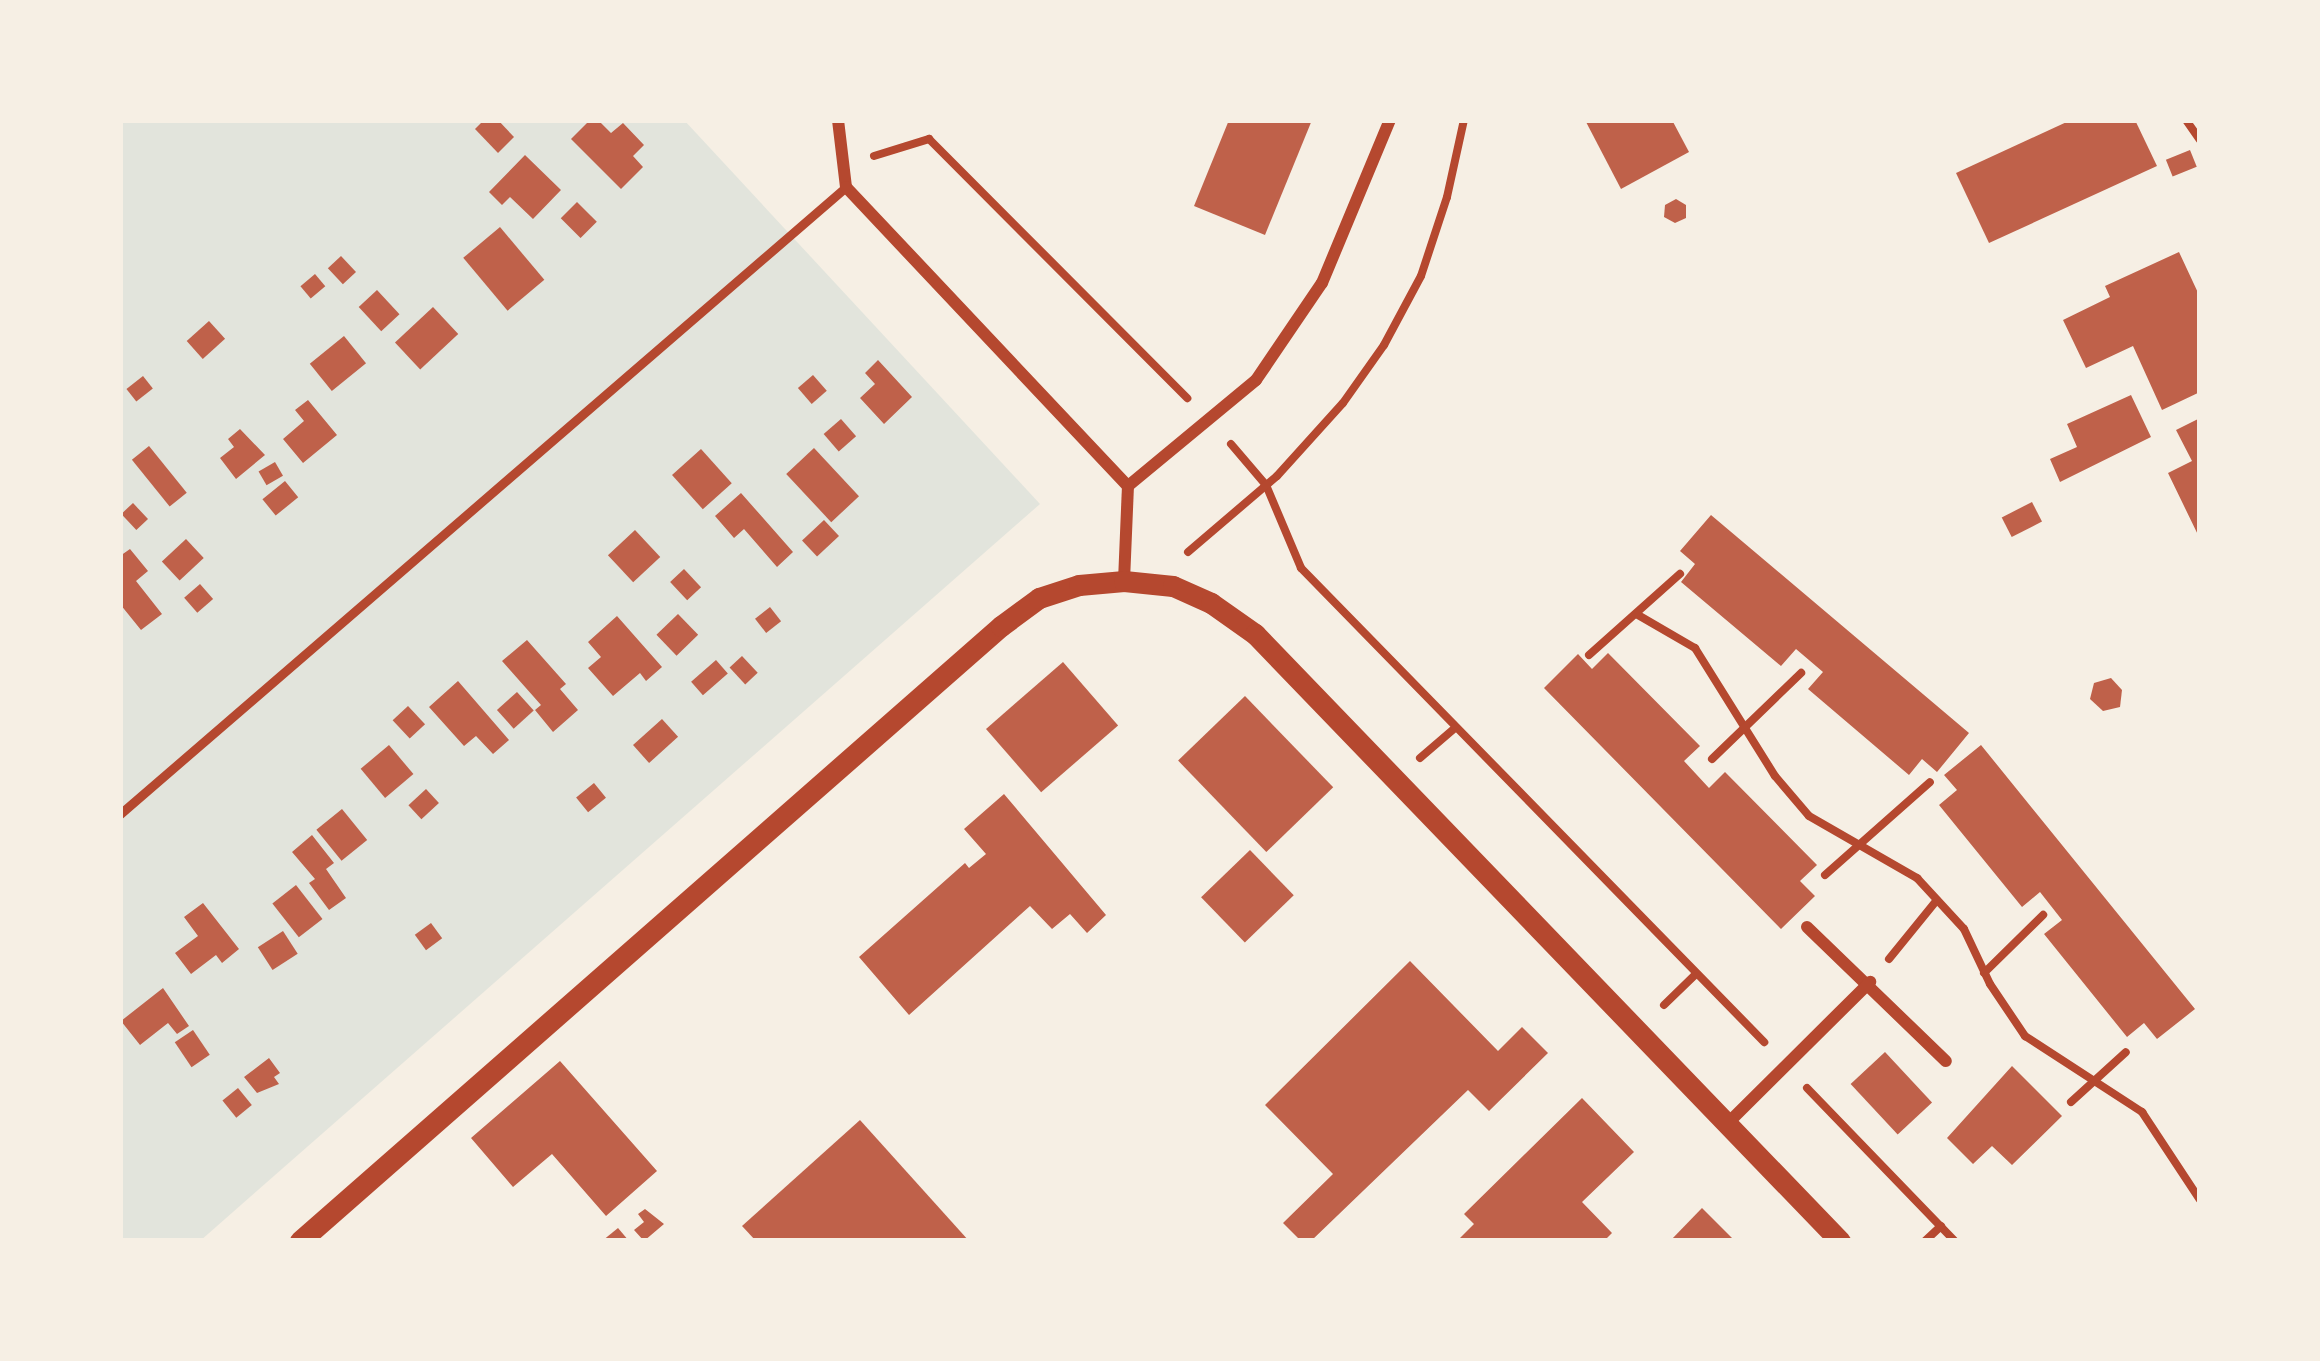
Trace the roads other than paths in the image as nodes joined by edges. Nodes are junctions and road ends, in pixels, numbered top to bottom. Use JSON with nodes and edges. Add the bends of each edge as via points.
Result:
{"nodes":[{"id":1,"x":838,"y":120,"type":"edge"},
{"id":2,"x":1390,"y":120,"type":"edge"},
{"id":3,"x":846,"y":187,"type":"junction"},
{"id":4,"x":1128,"y":486,"type":"junction"},
{"id":5,"x":1124,"y":581,"type":"junction"},
{"id":6,"x":120,"y":814,"type":"edge"},
{"id":7,"x":1807,"y":927,"type":"dead end"},
{"id":8,"x":1870,"y":982,"type":"junction"},
{"id":9,"x":1946,"y":1061,"type":"dead end"},
{"id":10,"x":1727,"y":1124,"type":"junction"},
{"id":11,"x":301,"y":1241,"type":"edge"},
{"id":12,"x":1840,"y":1241,"type":"edge"}],
"edges":[{"from":1,"to":3,"type":"street"},
{"from":2,"to":4,"type":"street","via":[[1322,283],[1256,380]]},
{"from":3,"to":4,"type":"street"},
{"from":3,"to":6,"type":"lane"},
{"from":4,"to":5,"type":"street"},
{"from":5,"to":10,"type":"street","via":[[1172,586],[1255,634]]},
{"from":5,"to":11,"type":"street","via":[[1039,598],[1001,626]]},
{"from":7,"to":8,"type":"street"},
{"from":8,"to":9,"type":"street"},
{"from":8,"to":10,"type":"street"},
{"from":10,"to":12,"type":"street"}]}
